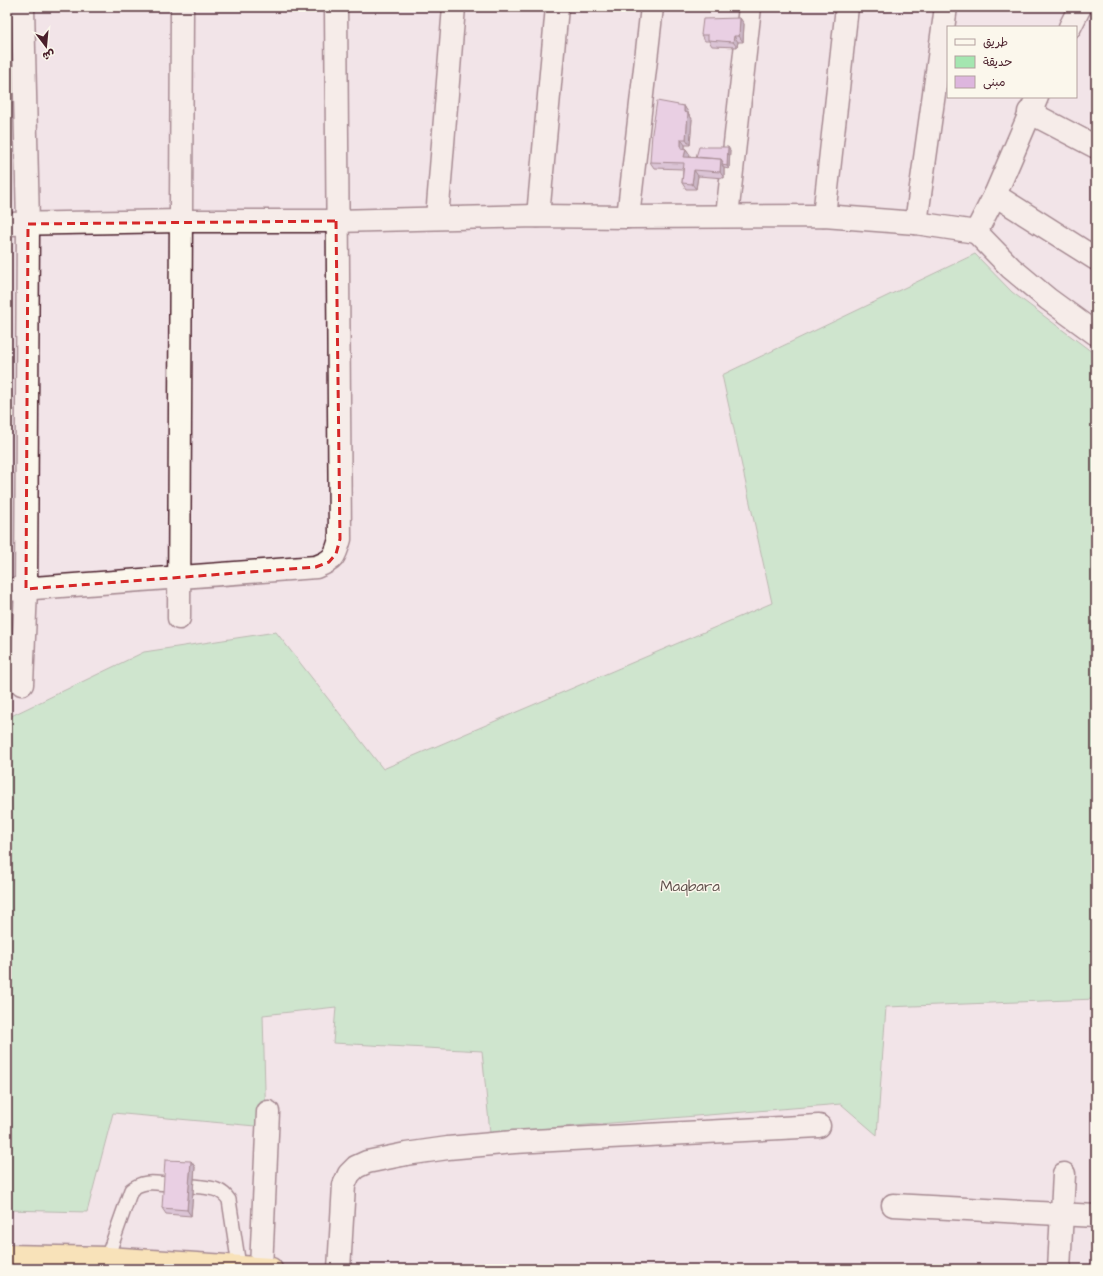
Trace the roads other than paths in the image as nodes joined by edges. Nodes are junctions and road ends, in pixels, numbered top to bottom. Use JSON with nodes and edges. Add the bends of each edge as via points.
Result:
{"nodes":[{"id":1,"x":23,"y":7,"type":"edge"},
{"id":2,"x":182,"y":7,"type":"edge"},
{"id":3,"x":336,"y":7,"type":"edge"},
{"id":4,"x":454,"y":7,"type":"edge"},
{"id":5,"x":557,"y":7,"type":"edge"},
{"id":6,"x":652,"y":7,"type":"edge"},
{"id":7,"x":750,"y":7,"type":"edge"},
{"id":8,"x":847,"y":7,"type":"edge"},
{"id":9,"x":946,"y":7,"type":"edge"},
{"id":10,"x":1080,"y":7,"type":"edge"},
{"id":11,"x":1088,"y":7,"type":"edge"},
{"id":12,"x":1096,"y":11,"type":"edge"},
{"id":13,"x":1070,"y":26,"type":"edge"},
{"id":14,"x":1033,"y":104,"type":"edge"},
{"id":15,"x":1096,"y":147,"type":"edge"},
{"id":16,"x":995,"y":195,"type":"junction"},
{"id":17,"x":538,"y":216,"type":"junction"},
{"id":18,"x":727,"y":216,"type":"junction"},
{"id":19,"x":824,"y":216,"type":"junction"},
{"id":20,"x":628,"y":217,"type":"junction"},
{"id":21,"x":437,"y":218,"type":"junction"},
{"id":22,"x":181,"y":221,"type":"junction"},
{"id":23,"x":336,"y":221,"type":"junction"},
{"id":24,"x":916,"y":223,"type":"junction"},
{"id":25,"x":7,"y":224,"type":"edge"},
{"id":26,"x":28,"y":224,"type":"junction"},
{"id":27,"x":976,"y":232,"type":"junction"},
{"id":28,"x":1096,"y":259,"type":"edge"},
{"id":29,"x":1096,"y":334,"type":"edge"},
{"id":30,"x":180,"y":577,"type":"junction"},
{"id":31,"x":17,"y":590,"type":"edge"},
{"id":32,"x":179,"y":618,"type":"dead end"},
{"id":33,"x":22,"y":684,"type":"dead end"},
{"id":34,"x":268,"y":1112,"type":"dead end"},
{"id":35,"x":819,"y":1126,"type":"dead end"},
{"id":36,"x":1064,"y":1174,"type":"dead end"},
{"id":37,"x":168,"y":1184,"type":"edge"},
{"id":38,"x":194,"y":1186,"type":"dead end"},
{"id":39,"x":892,"y":1205,"type":"dead end"},
{"id":40,"x":1062,"y":1214,"type":"junction"},
{"id":41,"x":1096,"y":1216,"type":"edge"},
{"id":42,"x":7,"y":1256,"type":"edge"},
{"id":43,"x":107,"y":1258,"type":"junction"},
{"id":44,"x":239,"y":1266,"type":"junction"},
{"id":45,"x":266,"y":1268,"type":"edge"},
{"id":46,"x":339,"y":1269,"type":"edge"},
{"id":47,"x":1059,"y":1269,"type":"edge"}],
"edges":[{"from":1,"to":26,"type":"street"},
{"from":2,"to":22,"type":"street"},
{"from":3,"to":23,"type":"street"},
{"from":4,"to":21,"type":"street"},
{"from":5,"to":17,"type":"street"},
{"from":6,"to":20,"type":"street"},
{"from":7,"to":18,"type":"street"},
{"from":8,"to":19,"type":"street"},
{"from":9,"to":24,"type":"street"},
{"from":10,"to":13,"type":"street"},
{"from":11,"to":12,"type":"street"},
{"from":14,"to":15,"type":"street"},
{"from":14,"to":16,"type":"street"},
{"from":16,"to":27,"type":"street"},
{"from":16,"to":28,"type":"street"},
{"from":17,"to":20,"type":"street"},
{"from":17,"to":21,"type":"street"},
{"from":18,"to":19,"type":"street"},
{"from":18,"to":20,"type":"street"},
{"from":19,"to":24,"type":"street"},
{"from":21,"to":23,"type":"street"},
{"from":22,"to":23,"type":"street"},
{"from":22,"to":26,"type":"street"},
{"from":22,"to":30,"type":"street"},
{"from":23,"to":30,"type":"street","via":[[340,539],[336,554],[329,562],[316,567]]},
{"from":24,"to":27,"type":"street"},
{"from":25,"to":26,"type":"street"},
{"from":26,"to":31,"type":"street"},
{"from":27,"to":29,"type":"street","via":[[1011,268]]},
{"from":30,"to":31,"type":"street"},
{"from":30,"to":32,"type":"street"},
{"from":31,"to":33,"type":"street"},
{"from":34,"to":45,"type":"street"},
{"from":35,"to":46,"type":"street","via":[[514,1142],[448,1148],[367,1162],[349,1174],[344,1185]]},
{"from":36,"to":40,"type":"street"},
{"from":37,"to":43,"type":"lane","via":[[144,1183],[132,1190]]},
{"from":38,"to":44,"type":"lane","via":[[218,1189],[225,1193],[229,1200]]},
{"from":39,"to":40,"type":"street"},
{"from":40,"to":41,"type":"street"},
{"from":40,"to":47,"type":"street"},
{"from":42,"to":43,"type":"highway"},
{"from":43,"to":44,"type":"highway"},
{"from":44,"to":45,"type":"highway"}]}
